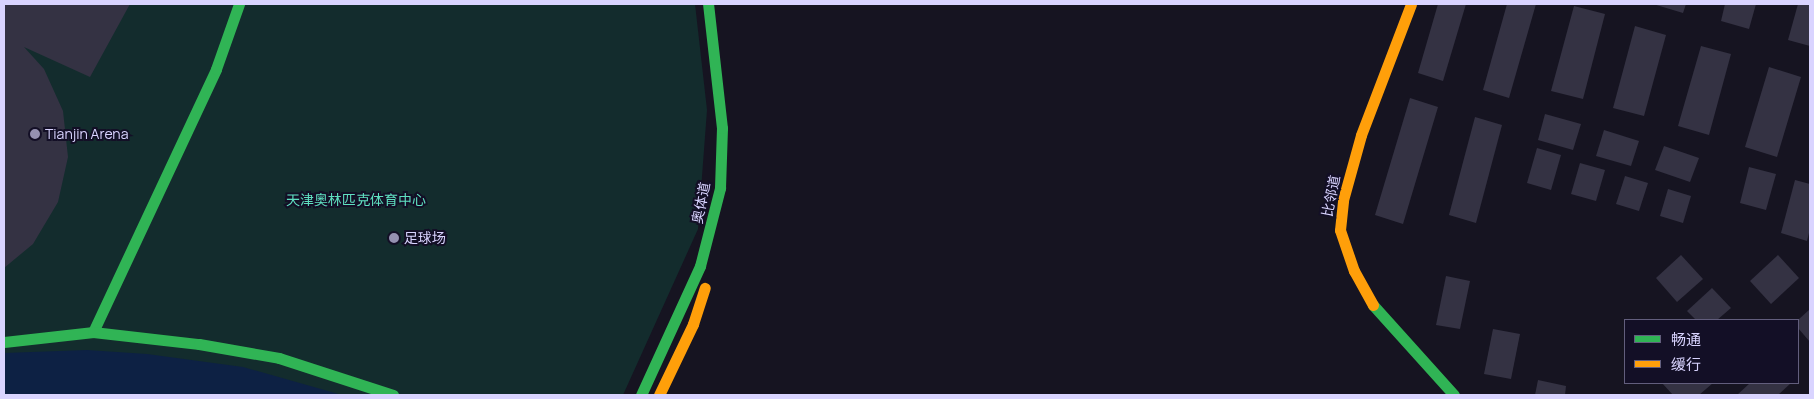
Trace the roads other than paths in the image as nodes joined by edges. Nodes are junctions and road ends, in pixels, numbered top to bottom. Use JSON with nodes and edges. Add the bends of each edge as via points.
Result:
{"nodes":[{"id":1,"x":239,"y":4,"type":"edge"},
{"id":2,"x":708,"y":4,"type":"edge"},
{"id":3,"x":1411,"y":4,"type":"edge"},
{"id":4,"x":730,"y":82,"type":"dead end"},
{"id":5,"x":734,"y":116,"type":"dead end"},
{"id":6,"x":714,"y":263,"type":"dead end"},
{"id":7,"x":93,"y":332,"type":"junction"},
{"id":8,"x":4,"y":342,"type":"edge"},
{"id":9,"x":393,"y":395,"type":"edge"},
{"id":10,"x":641,"y":395,"type":"edge"},
{"id":11,"x":660,"y":395,"type":"edge"},
{"id":12,"x":1454,"y":395,"type":"edge"}],
"edges":[{"from":1,"to":7,"type":"street","via":[[216,69]]},
{"from":2,"to":10,"type":"street","name":"奥体道","via":[[722,128],[720,188],[700,266]]},
{"from":3,"to":12,"type":"street","name":"比邻道","via":[[1361,135],[1343,200],[1340,230],[1354,271],[1379,315]]},
{"from":4,"to":5,"type":"street"},
{"from":6,"to":11,"type":"street","via":[[693,324]]},
{"from":7,"to":8,"type":"street"},
{"from":7,"to":9,"type":"street","via":[[249,352]]}]}
